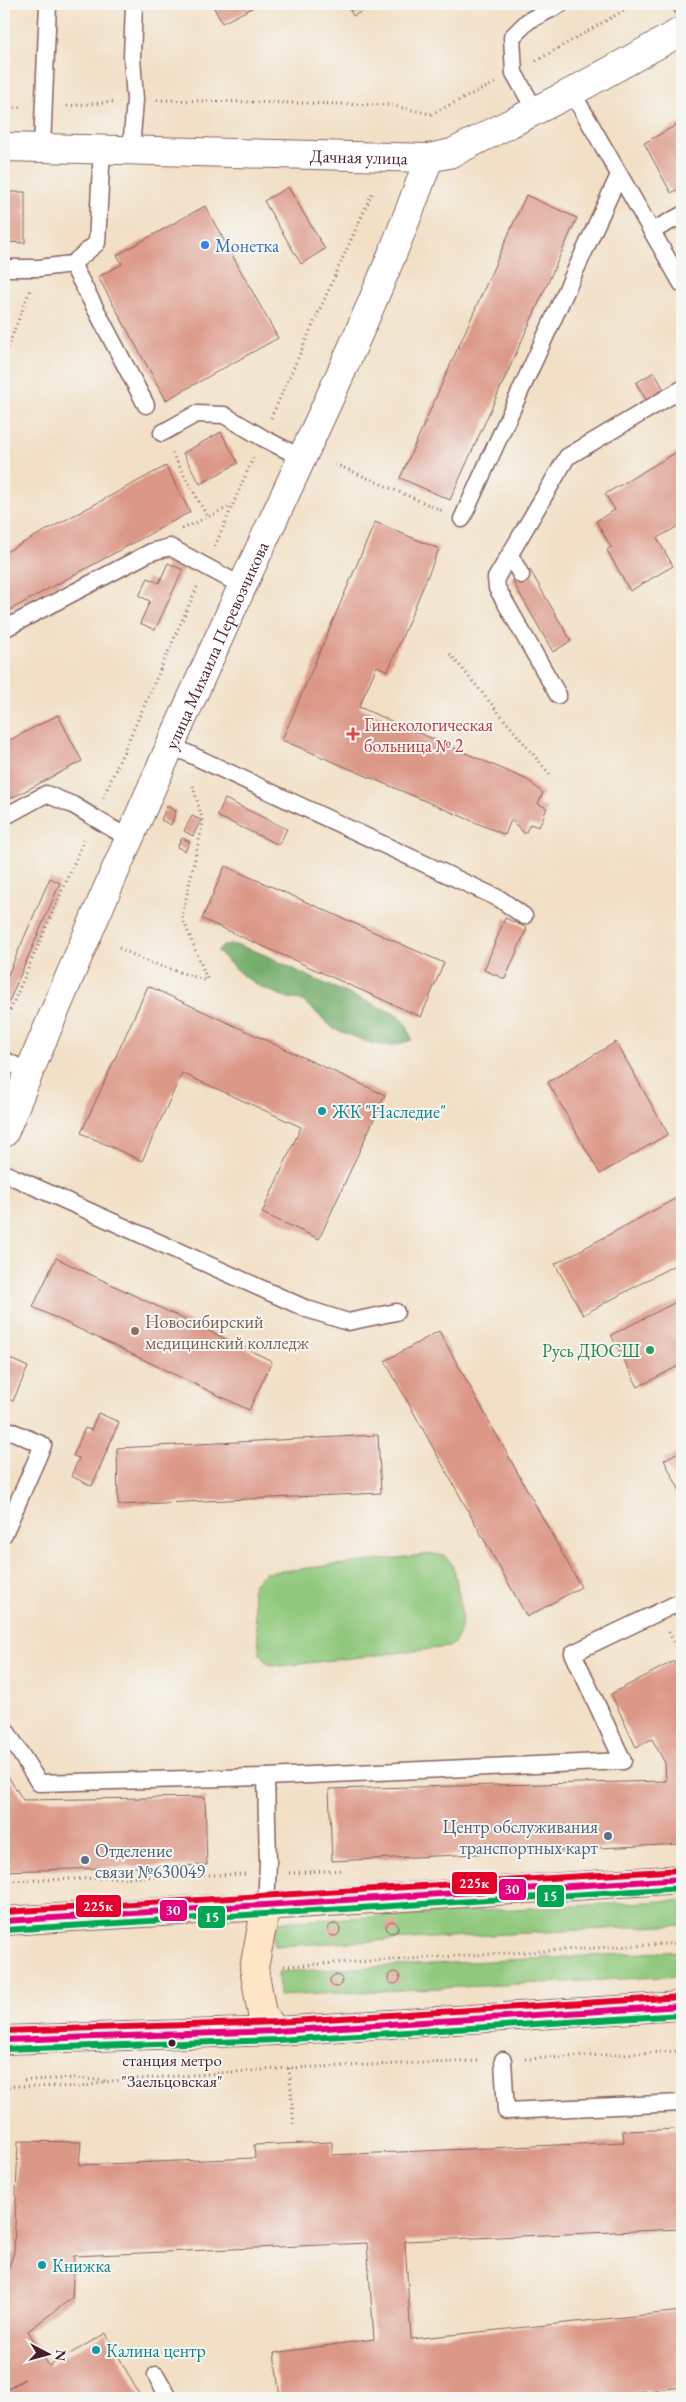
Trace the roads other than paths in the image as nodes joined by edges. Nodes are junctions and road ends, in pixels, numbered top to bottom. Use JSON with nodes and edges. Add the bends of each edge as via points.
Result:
{"nodes":[{"id":1,"x":48,"y":4,"type":"edge"},
{"id":2,"x":134,"y":4,"type":"edge"},
{"id":3,"x":561,"y":4,"type":"edge"},
{"id":4,"x":681,"y":4,"type":"edge"},
{"id":5,"x":682,"y":7,"type":"edge"},
{"id":6,"x":682,"y":31,"type":"edge"},
{"id":7,"x":572,"y":92,"type":"junction"},
{"id":8,"x":535,"y":110,"type":"junction"},
{"id":9,"x":4,"y":147,"type":"edge"},
{"id":10,"x":42,"y":147,"type":"junction"},
{"id":11,"x":102,"y":148,"type":"junction"},
{"id":12,"x":131,"y":149,"type":"junction"},
{"id":13,"x":429,"y":158,"type":"junction"},
{"id":14,"x":619,"y":174,"type":"junction"},
{"id":15,"x":682,"y":215,"type":"edge"},
{"id":16,"x":652,"y":231,"type":"junction"},
{"id":17,"x":72,"y":264,"type":"junction"},
{"id":18,"x":4,"y":268,"type":"edge"},
{"id":19,"x":682,"y":284,"type":"edge"},
{"id":20,"x":682,"y":389,"type":"edge"},
{"id":21,"x":146,"y":405,"type":"dead end"},
{"id":22,"x":162,"y":433,"type":"road end"},
{"id":23,"x":302,"y":458,"type":"junction"},
{"id":24,"x":462,"y":519,"type":"road end"},
{"id":25,"x":510,"y":555,"type":"junction"},
{"id":26,"x":521,"y":575,"type":"dead end"},
{"id":27,"x":242,"y":586,"type":"junction"},
{"id":28,"x":4,"y":629,"type":"edge"},
{"id":29,"x":558,"y":695,"type":"dead end"},
{"id":30,"x":170,"y":745,"type":"junction"},
{"id":31,"x":4,"y":817,"type":"edge"},
{"id":32,"x":128,"y":838,"type":"junction"},
{"id":33,"x":524,"y":916,"type":"dead end"},
{"id":34,"x":4,"y":1060,"type":"edge"},
{"id":35,"x":29,"y":1072,"type":"junction"},
{"id":36,"x":4,"y":1133,"type":"edge"},
{"id":37,"x":4,"y":1173,"type":"edge"},
{"id":38,"x":396,"y":1312,"type":"dead end"},
{"id":39,"x":4,"y":1428,"type":"edge"},
{"id":40,"x":4,"y":1534,"type":"edge"},
{"id":41,"x":682,"y":1601,"type":"edge"},
{"id":42,"x":4,"y":1728,"type":"edge"},
{"id":43,"x":266,"y":1777,"type":"junction"},
{"id":44,"x":682,"y":1879,"type":"edge"},
{"id":45,"x":266,"y":1906,"type":"junction"},
{"id":46,"x":4,"y":1921,"type":"edge"},
{"id":47,"x":682,"y":2006,"type":"edge"},
{"id":48,"x":276,"y":2031,"type":"junction"},
{"id":49,"x":4,"y":2040,"type":"edge"},
{"id":50,"x":503,"y":2060,"type":"road end"},
{"id":51,"x":682,"y":2103,"type":"edge"},
{"id":52,"x":156,"y":2375,"type":"dead end"},
{"id":53,"x":169,"y":2398,"type":"edge"}],
"edges":[{"from":1,"to":10,"type":"lane"},
{"from":2,"to":12,"type":"lane","via":[[132,57],[135,100]]},
{"from":3,"to":8,"type":"lane","via":[[528,21],[512,37],[514,73]]},
{"from":4,"to":5,"type":"lane"},
{"from":6,"to":7,"type":"street","name":"Дачная улица"},
{"from":7,"to":8,"type":"street","name":"Дачная улица"},
{"from":7,"to":14,"type":"lane"},
{"from":8,"to":13,"type":"street","name":"Дачная улица","via":[[452,153]]},
{"from":9,"to":10,"type":"street","name":"Дачная улица"},
{"from":10,"to":11,"type":"street","name":"Дачная улица"},
{"from":11,"to":12,"type":"street","name":"Дачная улица"},
{"from":11,"to":17,"type":"lane","via":[[97,242]]},
{"from":12,"to":13,"type":"street","name":"Дачная улица"},
{"from":13,"to":23,"type":"street","name":"улица Михаила Перевозчикова","via":[[412,207]]},
{"from":14,"to":16,"type":"lane"},
{"from":14,"to":24,"type":"lane"},
{"from":15,"to":16,"type":"lane"},
{"from":16,"to":19,"type":"lane"},
{"from":17,"to":18,"type":"lane"},
{"from":17,"to":21,"type":"lane"},
{"from":20,"to":25,"type":"lane","via":[[568,457]]},
{"from":22,"to":23,"type":"lane","via":[[196,414],[224,415]]},
{"from":23,"to":27,"type":"street","name":"улица Михаила Перевозчикова"},
{"from":25,"to":26,"type":"lane"},
{"from":25,"to":29,"type":"lane","via":[[496,578],[497,588]]},
{"from":27,"to":28,"type":"lane","via":[[170,547],[151,552]]},
{"from":27,"to":30,"type":"street","name":"улица Михаила Перевозчикова"},
{"from":30,"to":32,"type":"street","name":"улица Михаила Перевозчикова"},
{"from":30,"to":33,"type":"lane","via":[[500,899]]},
{"from":31,"to":32,"type":"lane","via":[[46,794],[73,805]]},
{"from":32,"to":35,"type":"street","name":"улица Михаила Перевозчикова"},
{"from":34,"to":35,"type":"lane"},
{"from":35,"to":36,"type":"street","name":"улица Михаила Перевозчикова"},
{"from":37,"to":38,"type":"lane","via":[[307,1309],[348,1322]]},
{"from":39,"to":40,"type":"lane","via":[[43,1446]]},
{"from":41,"to":43,"type":"lane","via":[[573,1653],[623,1761]]},
{"from":42,"to":43,"type":"lane","via":[[39,1783]]},
{"from":43,"to":45,"type":"lane"},
{"from":44,"to":45,"type":"main road"},
{"from":45,"to":46,"type":"main road"},
{"from":45,"to":48,"type":"main road","via":[[254,1968],[262,2014]]},
{"from":47,"to":48,"type":"main road"},
{"from":48,"to":49,"type":"main road"},
{"from":50,"to":51,"type":"lane","via":[[506,2111]]},
{"from":52,"to":53,"type":"lane"}]}
